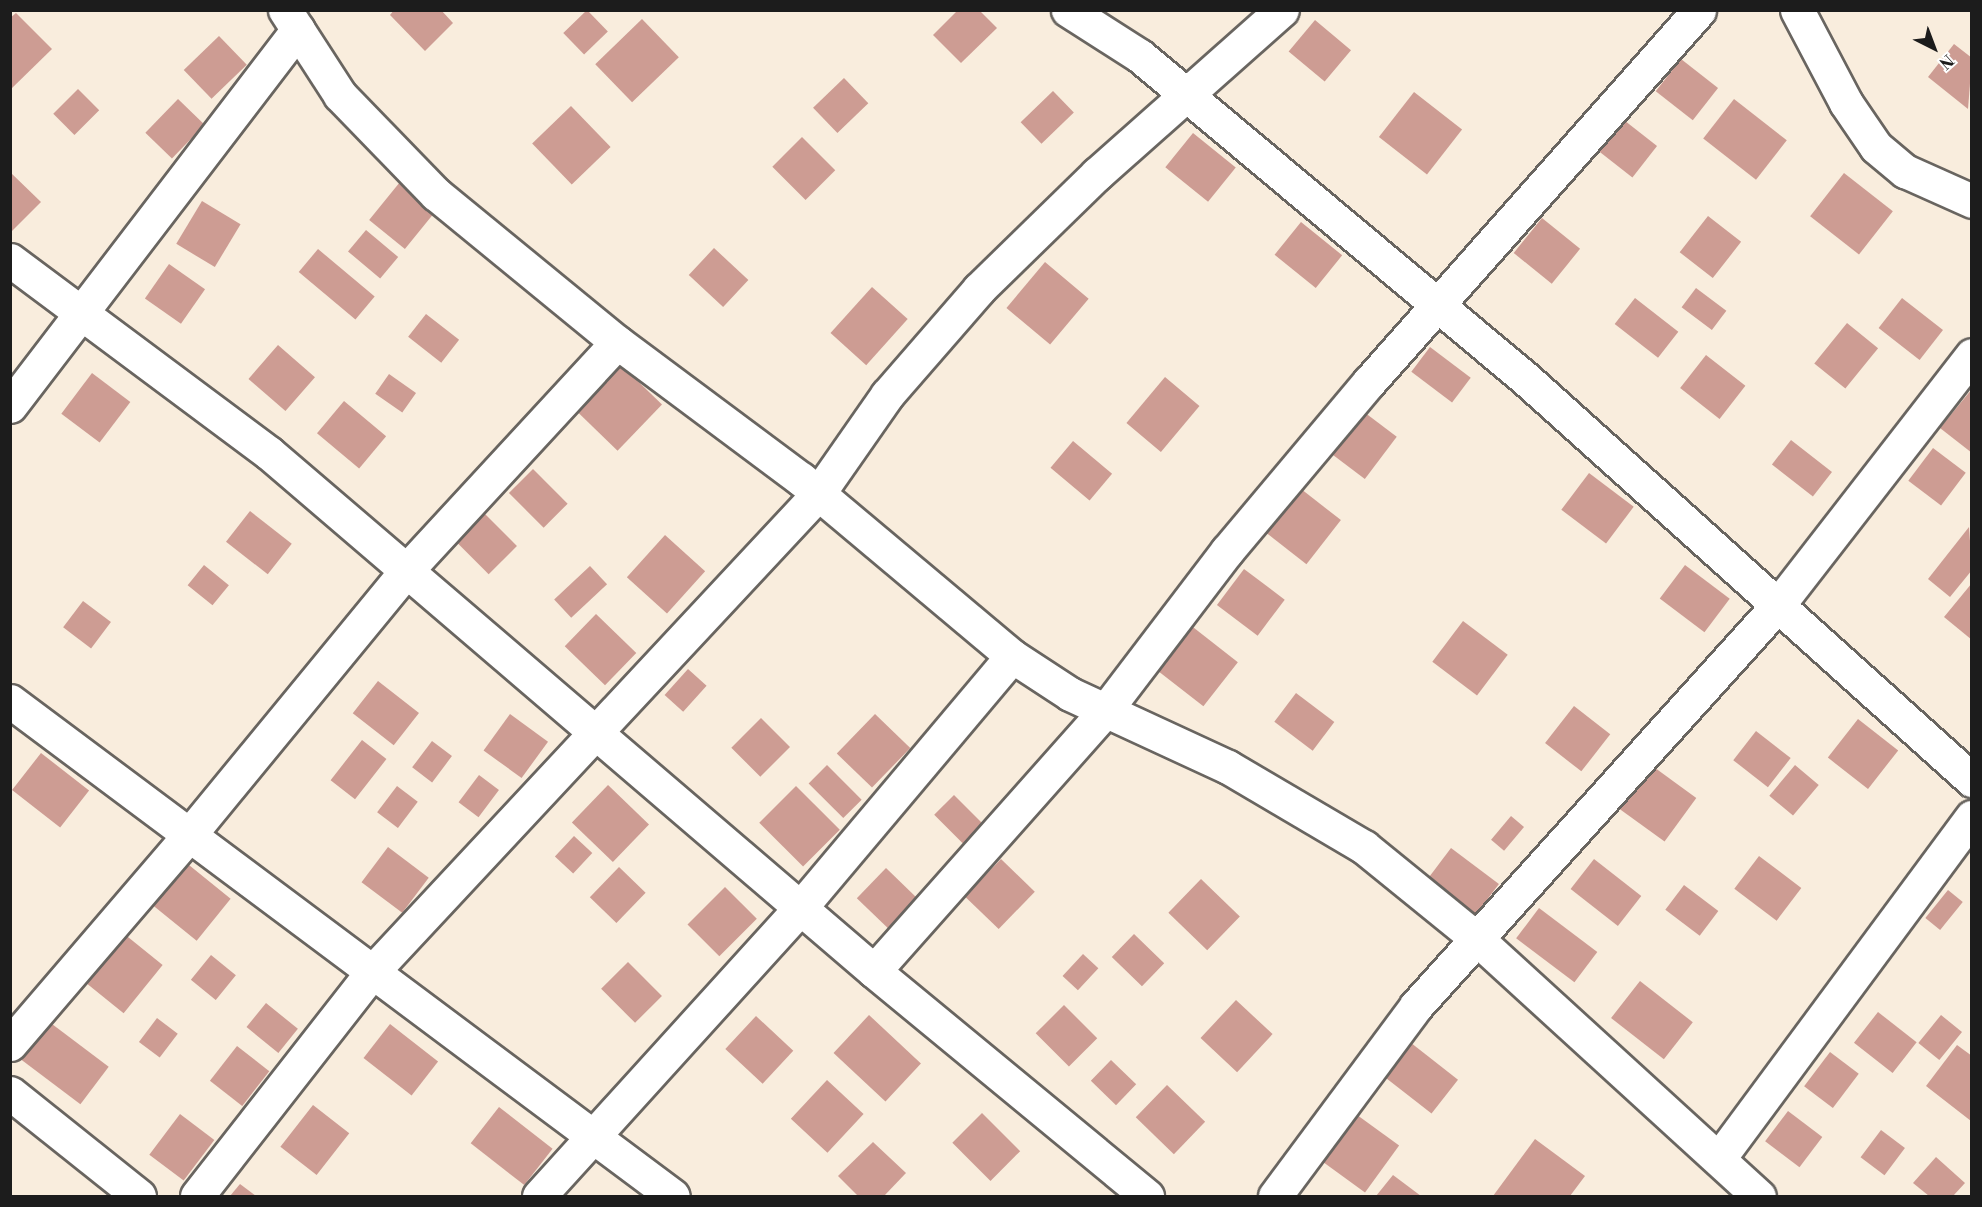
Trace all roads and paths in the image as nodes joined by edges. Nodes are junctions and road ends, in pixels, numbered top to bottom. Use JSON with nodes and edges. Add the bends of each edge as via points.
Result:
{"nodes":[{"id":1,"x":1068,"y":10,"type":"edge"},
{"id":2,"x":1282,"y":10,"type":"edge"},
{"id":3,"x":1699,"y":10,"type":"edge"},
{"id":4,"x":1797,"y":10,"type":"edge"},
{"id":5,"x":292,"y":20,"type":"edge"},
{"id":6,"x":1186,"y":94,"type":"junction"},
{"id":7,"x":1971,"y":201,"type":"edge"},
{"id":8,"x":10,"y":260,"type":"edge"},
{"id":9,"x":1437,"y":305,"type":"junction"},
{"id":10,"x":81,"y":312,"type":"junction"},
{"id":11,"x":617,"y":342,"type":"junction"},
{"id":12,"x":1971,"y":355,"type":"edge"},
{"id":13,"x":10,"y":406,"type":"edge"},
{"id":14,"x":818,"y":494,"type":"junction"},
{"id":15,"x":406,"y":571,"type":"junction"},
{"id":16,"x":1778,"y":605,"type":"junction"},
{"id":17,"x":1012,"y":656,"type":"junction"},
{"id":18,"x":10,"y":700,"type":"edge"},
{"id":19,"x":1105,"y":711,"type":"junction"},
{"id":20,"x":593,"y":732,"type":"junction"},
{"id":21,"x":1971,"y":780,"type":"edge"},
{"id":22,"x":1971,"y":817,"type":"edge"},
{"id":23,"x":190,"y":834,"type":"junction"},
{"id":24,"x":800,"y":908,"type":"junction"},
{"id":25,"x":1476,"y":938,"type":"junction"},
{"id":26,"x":373,"y":971,"type":"junction"},
{"id":27,"x":874,"y":971,"type":"junction"},
{"id":28,"x":10,"y":1044,"type":"edge"},
{"id":29,"x":10,"y":1093,"type":"edge"},
{"id":30,"x":591,"y":1135,"type":"junction"},
{"id":31,"x":1720,"y":1157,"type":"junction"},
{"id":32,"x":139,"y":1197,"type":"edge"},
{"id":33,"x":197,"y":1197,"type":"edge"},
{"id":34,"x":539,"y":1197,"type":"edge"},
{"id":35,"x":673,"y":1197,"type":"edge"},
{"id":36,"x":1147,"y":1197,"type":"edge"},
{"id":37,"x":1275,"y":1197,"type":"edge"},
{"id":38,"x":1759,"y":1197,"type":"edge"}],
"edges":[{"from":1,"to":6,"type":"street","via":[[1140,56]]},
{"from":2,"to":6,"type":"street"},
{"from":3,"to":9,"type":"street"},
{"from":4,"to":7,"type":"street","via":[[1846,103],[1876,147],[1905,171]]},
{"from":5,"to":10,"type":"street"},
{"from":5,"to":11,"type":"street","via":[[340,95],[436,194]]},
{"from":6,"to":9,"type":"street"},
{"from":6,"to":14,"type":"street","via":[[979,289],[887,395]]},
{"from":8,"to":10,"type":"street"},
{"from":9,"to":16,"type":"street","via":[[1526,379]]},
{"from":9,"to":19,"type":"street","via":[[1227,551]]},
{"from":10,"to":13,"type":"street"},
{"from":10,"to":15,"type":"street","via":[[269,453]]},
{"from":11,"to":14,"type":"street"},
{"from":11,"to":15,"type":"street"},
{"from":12,"to":16,"type":"street"},
{"from":14,"to":17,"type":"street"},
{"from":14,"to":20,"type":"street"},
{"from":15,"to":20,"type":"street"},
{"from":15,"to":23,"type":"street"},
{"from":16,"to":21,"type":"street"},
{"from":16,"to":25,"type":"street"},
{"from":17,"to":19,"type":"street","via":[[1070,694]]},
{"from":17,"to":24,"type":"street"},
{"from":18,"to":23,"type":"street"},
{"from":19,"to":25,"type":"street","via":[[1228,767],[1364,847]]},
{"from":19,"to":27,"type":"street"},
{"from":20,"to":24,"type":"street"},
{"from":20,"to":26,"type":"street"},
{"from":22,"to":31,"type":"street"},
{"from":23,"to":26,"type":"street"},
{"from":23,"to":28,"type":"street"},
{"from":24,"to":27,"type":"street"},
{"from":24,"to":30,"type":"street"},
{"from":25,"to":31,"type":"street"},
{"from":25,"to":37,"type":"street","via":[[1416,1006]]},
{"from":26,"to":30,"type":"street"},
{"from":26,"to":33,"type":"street"},
{"from":27,"to":36,"type":"street"},
{"from":29,"to":32,"type":"street"},
{"from":30,"to":34,"type":"street"},
{"from":30,"to":35,"type":"street"},
{"from":31,"to":38,"type":"street"}]}
